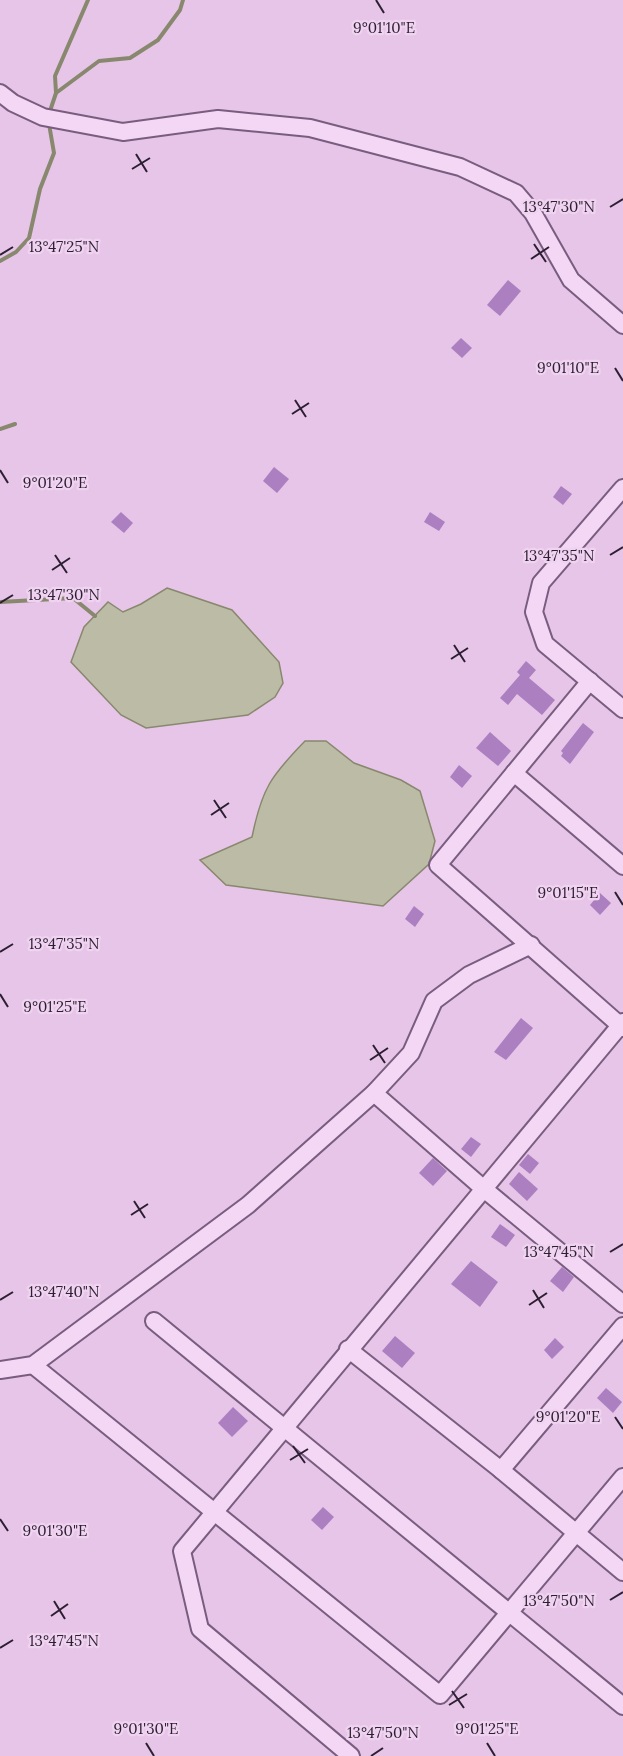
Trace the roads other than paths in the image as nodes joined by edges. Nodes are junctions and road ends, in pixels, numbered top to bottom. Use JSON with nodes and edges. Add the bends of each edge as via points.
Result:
{"nodes":[{"id":1,"x":0,"y":93,"type":"edge"},
{"id":2,"x":623,"y":325,"type":"edge"},
{"id":3,"x":623,"y":488,"type":"edge"},
{"id":4,"x":590,"y":681,"type":"junction"},
{"id":5,"x":623,"y":709,"type":"edge"},
{"id":6,"x":514,"y":773,"type":"junction"},
{"id":7,"x":623,"y":866,"type":"edge"},
{"id":8,"x":531,"y":945,"type":"junction"},
{"id":9,"x":622,"y":1025,"type":"edge"},
{"id":10,"x":374,"y":1093,"type":"junction"},
{"id":11,"x":484,"y":1189,"type":"junction"},
{"id":12,"x":623,"y":1304,"type":"edge"},
{"id":13,"x":154,"y":1321,"type":"dead end"},
{"id":14,"x":623,"y":1326,"type":"edge"},
{"id":15,"x":348,"y":1349,"type":"junction"},
{"id":16,"x":33,"y":1365,"type":"junction"},
{"id":17,"x":0,"y":1370,"type":"edge"},
{"id":18,"x":282,"y":1428,"type":"junction"},
{"id":19,"x":501,"y":1470,"type":"junction"},
{"id":20,"x":623,"y":1477,"type":"edge"},
{"id":21,"x":212,"y":1511,"type":"junction"},
{"id":22,"x":577,"y":1532,"type":"junction"},
{"id":23,"x":623,"y":1572,"type":"edge"},
{"id":24,"x":510,"y":1612,"type":"junction"},
{"id":25,"x":623,"y":1706,"type":"edge"},
{"id":26,"x":351,"y":1756,"type":"edge"}],
"edges":[{"from":1,"to":2,"type":"street","via":[[43,117],[123,132],[218,119],[310,128],[460,167],[516,193],[533,213],[571,280]]},
{"from":3,"to":4,"type":"street","via":[[541,583],[534,612],[545,644]]},
{"from":4,"to":5,"type":"street"},
{"from":4,"to":6,"type":"street"},
{"from":6,"to":7,"type":"street"},
{"from":6,"to":8,"type":"street","via":[[438,865]]},
{"from":8,"to":9,"type":"street"},
{"from":8,"to":10,"type":"street","via":[[469,975],[434,1000],[411,1053]]},
{"from":9,"to":11,"type":"street"},
{"from":10,"to":11,"type":"street"},
{"from":10,"to":16,"type":"street","via":[[248,1205]]},
{"from":11,"to":12,"type":"street"},
{"from":11,"to":15,"type":"street"},
{"from":13,"to":18,"type":"street"},
{"from":14,"to":19,"type":"street"},
{"from":15,"to":18,"type":"street"},
{"from":15,"to":19,"type":"street"},
{"from":16,"to":17,"type":"street"},
{"from":16,"to":21,"type":"street"},
{"from":18,"to":21,"type":"street"},
{"from":18,"to":24,"type":"street"},
{"from":19,"to":22,"type":"street"},
{"from":20,"to":22,"type":"street"},
{"from":21,"to":24,"type":"street","via":[[440,1695]]},
{"from":21,"to":26,"type":"street","via":[[182,1551],[200,1629]]},
{"from":22,"to":23,"type":"street"},
{"from":22,"to":24,"type":"street"},
{"from":24,"to":25,"type":"street"}]}
